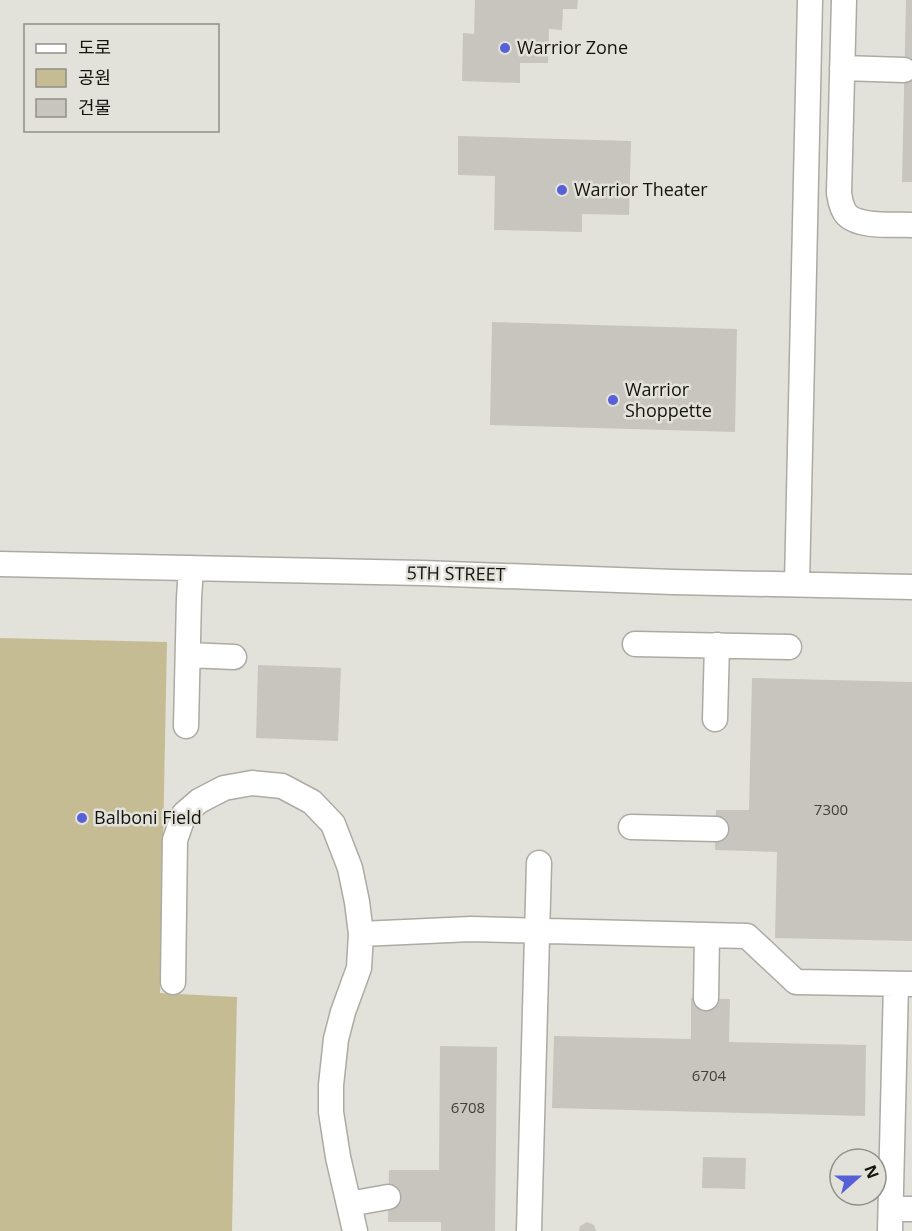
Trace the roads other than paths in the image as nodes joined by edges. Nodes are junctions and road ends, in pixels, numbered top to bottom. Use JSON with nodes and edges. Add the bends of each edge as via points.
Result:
{"nodes":[{"id":1,"x":810,"y":0,"type":"edge"},
{"id":2,"x":844,"y":0,"type":"edge"},
{"id":3,"x":842,"y":68,"type":"junction"},
{"id":4,"x":904,"y":69,"type":"dead end"},
{"id":5,"x":912,"y":225,"type":"edge"},
{"id":6,"x":0,"y":564,"type":"edge"},
{"id":7,"x":191,"y":568,"type":"junction"},
{"id":8,"x":797,"y":584,"type":"junction"},
{"id":9,"x":912,"y":587,"type":"edge"},
{"id":10,"x":635,"y":644,"type":"dead end"},
{"id":11,"x":717,"y":645,"type":"junction"},
{"id":12,"x":789,"y":647,"type":"dead end"},
{"id":13,"x":188,"y":655,"type":"junction"},
{"id":14,"x":234,"y":657,"type":"dead end"},
{"id":15,"x":715,"y":719,"type":"dead end"},
{"id":16,"x":186,"y":726,"type":"dead end"},
{"id":17,"x":631,"y":827,"type":"dead end"},
{"id":18,"x":716,"y":828,"type":"dead end"},
{"id":19,"x":538,"y":863,"type":"dead end"},
{"id":20,"x":537,"y":930,"type":"junction"},
{"id":21,"x":361,"y":934,"type":"junction"},
{"id":22,"x":708,"y":935,"type":"junction"},
{"id":23,"x":172,"y":982,"type":"dead end"},
{"id":24,"x":904,"y":984,"type":"edge"},
{"id":25,"x":706,"y":998,"type":"dead end"},
{"id":26,"x":388,"y":1197,"type":"dead end"},
{"id":27,"x":349,"y":1204,"type":"junction"},
{"id":28,"x":898,"y":1216,"type":"edge"},
{"id":29,"x":355,"y":1231,"type":"edge"},
{"id":30,"x":529,"y":1231,"type":"edge"}],
"edges":[{"from":1,"to":8,"type":"street"},
{"from":2,"to":3,"type":"street"},
{"from":3,"to":4,"type":"street"},
{"from":3,"to":5,"type":"street","via":[[839,193],[843,208],[853,220],[862,223]]},
{"from":6,"to":7,"type":"street","name":"5TH STREET"},
{"from":7,"to":8,"type":"street","name":"5TH STREET"},
{"from":7,"to":13,"type":"street"},
{"from":8,"to":9,"type":"street","name":"5TH STREET"},
{"from":10,"to":11,"type":"street"},
{"from":11,"to":12,"type":"street"},
{"from":11,"to":15,"type":"street"},
{"from":13,"to":14,"type":"street"},
{"from":13,"to":16,"type":"street"},
{"from":17,"to":18,"type":"street"},
{"from":19,"to":20,"type":"street"},
{"from":20,"to":21,"type":"street"},
{"from":20,"to":22,"type":"street"},
{"from":20,"to":30,"type":"street"},
{"from":21,"to":23,"type":"street","via":[[350,868],[333,824],[312,802],[282,786],[252,783],[224,788],[184,814],[175,840]]},
{"from":21,"to":27,"type":"street","via":[[359,968],[336,1039],[331,1085],[331,1112]]},
{"from":22,"to":24,"type":"street","via":[[747,936],[796,982]]},
{"from":22,"to":25,"type":"street"},
{"from":24,"to":28,"type":"street"},
{"from":26,"to":27,"type":"street"},
{"from":27,"to":29,"type":"street"}]}
